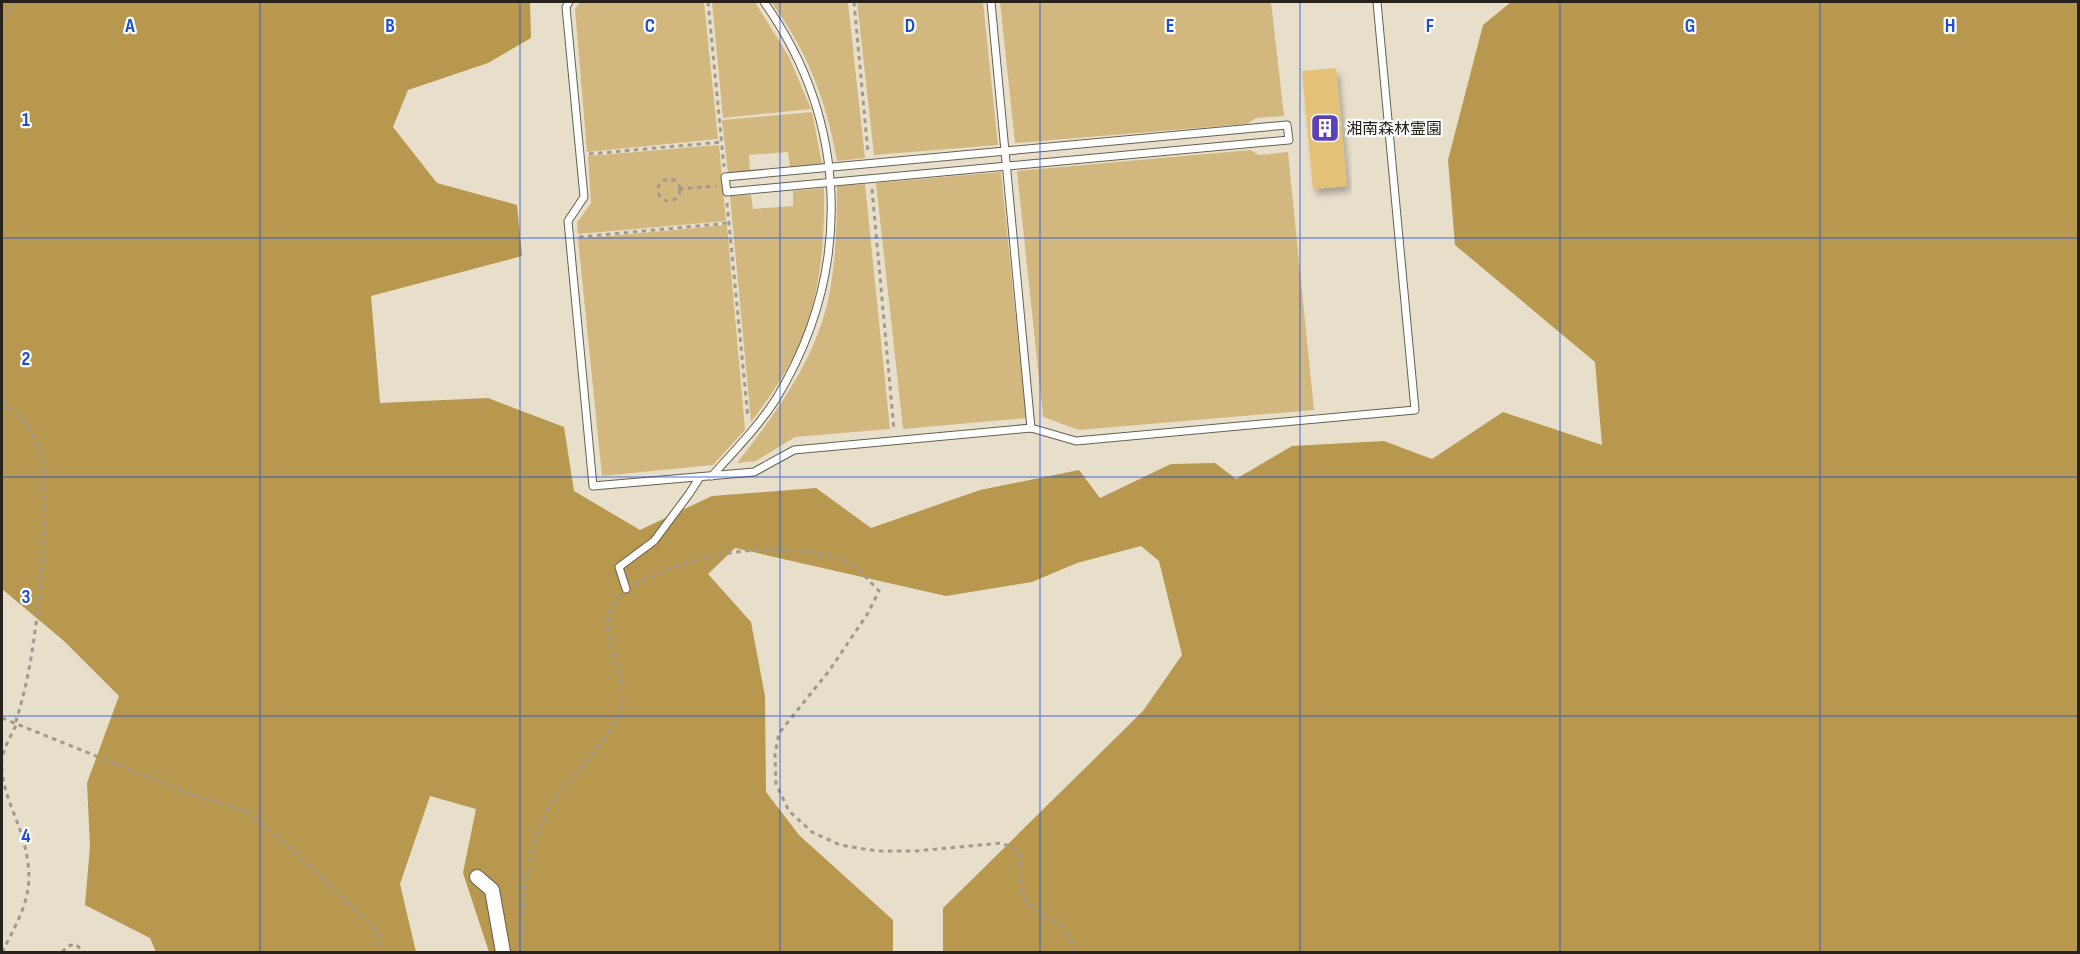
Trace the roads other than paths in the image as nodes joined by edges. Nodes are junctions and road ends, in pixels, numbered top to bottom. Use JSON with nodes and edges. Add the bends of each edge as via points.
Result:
{"nodes":[{"id":1,"x":569,"y":2,"type":"edge"},
{"id":2,"x":764,"y":2,"type":"edge"},
{"id":3,"x":991,"y":2,"type":"edge"},
{"id":4,"x":1377,"y":2,"type":"edge"},
{"id":5,"x":1005,"y":151,"type":"junction"},
{"id":6,"x":1006,"y":166,"type":"junction"},
{"id":7,"x":830,"y":167,"type":"junction"},
{"id":8,"x":831,"y":182,"type":"junction"},
{"id":9,"x":1031,"y":428,"type":"junction"},
{"id":10,"x":711,"y":476,"type":"junction"},
{"id":11,"x":700,"y":477,"type":"junction"},
{"id":12,"x":626,"y":589,"type":"road end"},
{"id":13,"x":477,"y":877,"type":"dead end"},
{"id":14,"x":503,"y":952,"type":"edge"}],
"edges":[{"from":1,"to":11,"type":"lane","via":[[566,7],[584,197],[568,220],[592,486]]},
{"from":2,"to":7,"type":"lane","via":[[780,24],[813,96]]},
{"from":3,"to":5,"type":"lane"},
{"from":4,"to":9,"type":"lane","via":[[1415,410],[1076,441]]},
{"from":5,"to":6,"type":"lane"},
{"from":5,"to":6,"type":"lane","via":[[1287,125],[1289,140]]},
{"from":5,"to":7,"type":"lane"},
{"from":6,"to":8,"type":"lane"},
{"from":6,"to":9,"type":"lane"},
{"from":7,"to":8,"type":"lane"},
{"from":7,"to":8,"type":"lane","via":[[726,185]]},
{"from":8,"to":10,"type":"lane","via":[[829,256],[808,336],[775,401]]},
{"from":9,"to":10,"type":"lane","via":[[794,450],[754,472]]},
{"from":10,"to":11,"type":"lane"},
{"from":11,"to":12,"type":"lane","via":[[654,541],[619,567]]},
{"from":13,"to":14,"type":"street","via":[[492,890]]}]}
